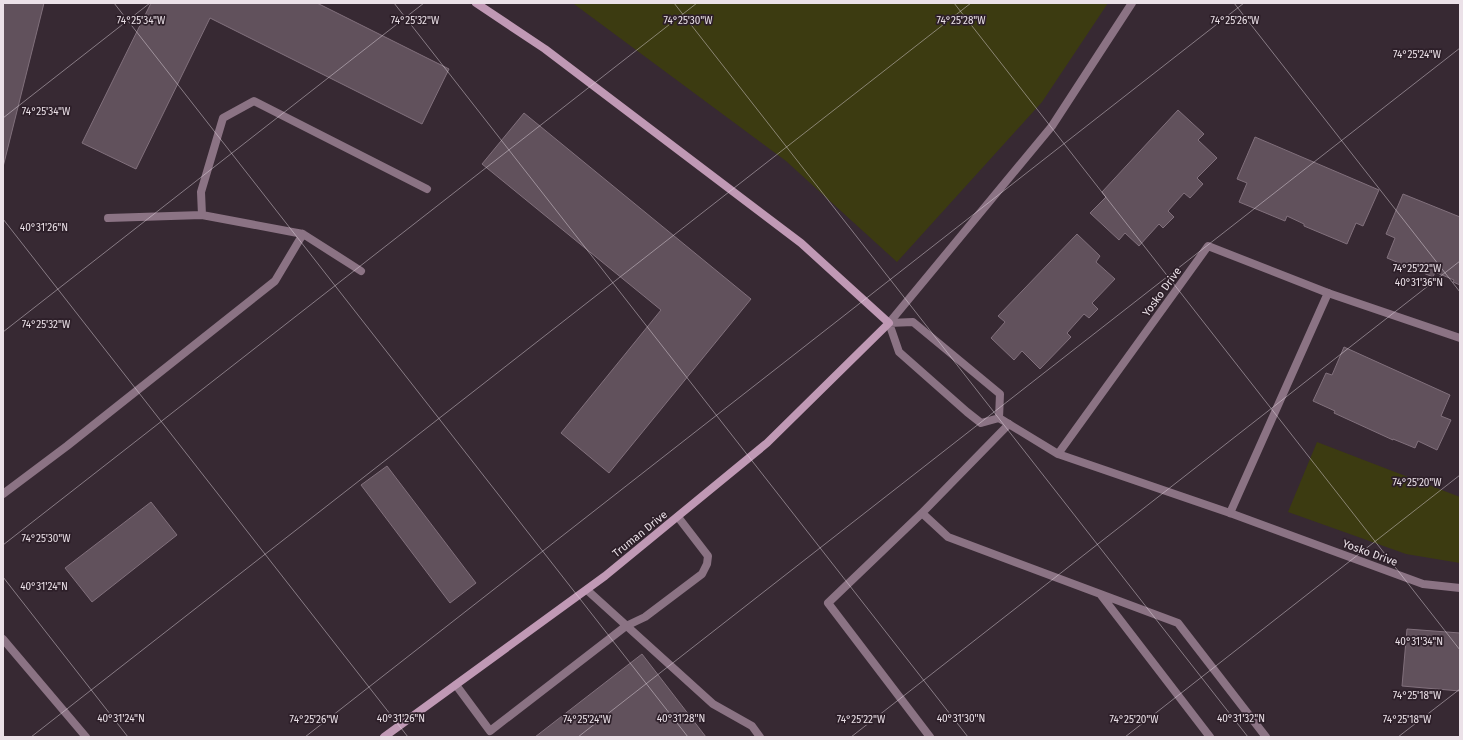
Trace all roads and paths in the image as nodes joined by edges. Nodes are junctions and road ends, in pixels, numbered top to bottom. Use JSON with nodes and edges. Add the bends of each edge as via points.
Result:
{"nodes":[{"id":1,"x":476,"y":3,"type":"edge"},
{"id":2,"x":1132,"y":3,"type":"edge"},
{"id":3,"x":427,"y":189,"type":"dead end"},
{"id":4,"x":202,"y":215,"type":"junction"},
{"id":5,"x":108,"y":218,"type":"dead end"},
{"id":6,"x":303,"y":234,"type":"junction"},
{"id":7,"x":361,"y":271,"type":"dead end"},
{"id":8,"x":1328,"y":293,"type":"junction"},
{"id":9,"x":889,"y":323,"type":"junction"},
{"id":10,"x":1460,"y":338,"type":"edge"},
{"id":11,"x":999,"y":418,"type":"junction"},
{"id":12,"x":1009,"y":424,"type":"junction"},
{"id":13,"x":1058,"y":454,"type":"junction"},
{"id":14,"x":3,"y":494,"type":"edge"},
{"id":15,"x":922,"y":513,"type":"junction"},
{"id":16,"x":1230,"y":513,"type":"junction"},
{"id":17,"x":678,"y":516,"type":"junction"},
{"id":18,"x":1460,"y":588,"type":"edge"},
{"id":19,"x":587,"y":590,"type":"junction"},
{"id":20,"x":1100,"y":594,"type":"junction"},
{"id":21,"x":626,"y":626,"type":"junction"},
{"id":22,"x":3,"y":639,"type":"edge"},
{"id":23,"x":456,"y":685,"type":"junction"},
{"id":24,"x":491,"y":734,"type":"edge"},
{"id":25,"x":86,"y":737,"type":"edge"},
{"id":26,"x":384,"y":737,"type":"edge"},
{"id":27,"x":760,"y":737,"type":"edge"},
{"id":28,"x":930,"y":737,"type":"edge"},
{"id":29,"x":1210,"y":737,"type":"edge"},
{"id":30,"x":1266,"y":737,"type":"edge"}],
"edges":[{"from":1,"to":9,"type":"street","via":[[545,49],[801,243]]},
{"from":2,"to":9,"type":"street","via":[[1052,126]]},
{"from":3,"to":4,"type":"street","via":[[254,101],[224,118],[201,192]]},
{"from":4,"to":5,"type":"street"},
{"from":4,"to":6,"type":"street"},
{"from":6,"to":7,"type":"street"},
{"from":6,"to":14,"type":"street","via":[[275,281]]},
{"from":8,"to":10,"type":"street","name":"Yosko Drive"},
{"from":8,"to":13,"type":"street","name":"Yosko Drive","via":[[1208,246]]},
{"from":8,"to":16,"type":"street"},
{"from":9,"to":11,"type":"street","via":[[899,352],[967,412],[981,422]]},
{"from":9,"to":11,"type":"street","via":[[913,322],[1000,394]]},
{"from":9,"to":17,"type":"street","name":"Truman Drive","via":[[767,443]]},
{"from":11,"to":12,"type":"street","name":"Yosko Drive"},
{"from":12,"to":13,"type":"street","name":"Yosko Drive"},
{"from":12,"to":15,"type":"street"},
{"from":13,"to":16,"type":"street","name":"Yosko Drive"},
{"from":15,"to":20,"type":"street","via":[[948,537]]},
{"from":15,"to":28,"type":"street","via":[[828,603]]},
{"from":16,"to":18,"type":"street","name":"Yosko Drive","via":[[1423,584]]},
{"from":17,"to":19,"type":"street","name":"Truman Drive"},
{"from":17,"to":21,"type":"street","via":[[708,556],[707,564],[702,574],[645,617]]},
{"from":19,"to":21,"type":"street"},
{"from":19,"to":23,"type":"street","name":"Truman Drive"},
{"from":20,"to":29,"type":"street"},
{"from":20,"to":30,"type":"street","via":[[1178,623]]},
{"from":21,"to":24,"type":"street"},
{"from":21,"to":27,"type":"street","via":[[712,704],[752,726]]},
{"from":22,"to":25,"type":"street"},
{"from":23,"to":24,"type":"street"},
{"from":23,"to":26,"type":"street","name":"Truman Drive"}]}
